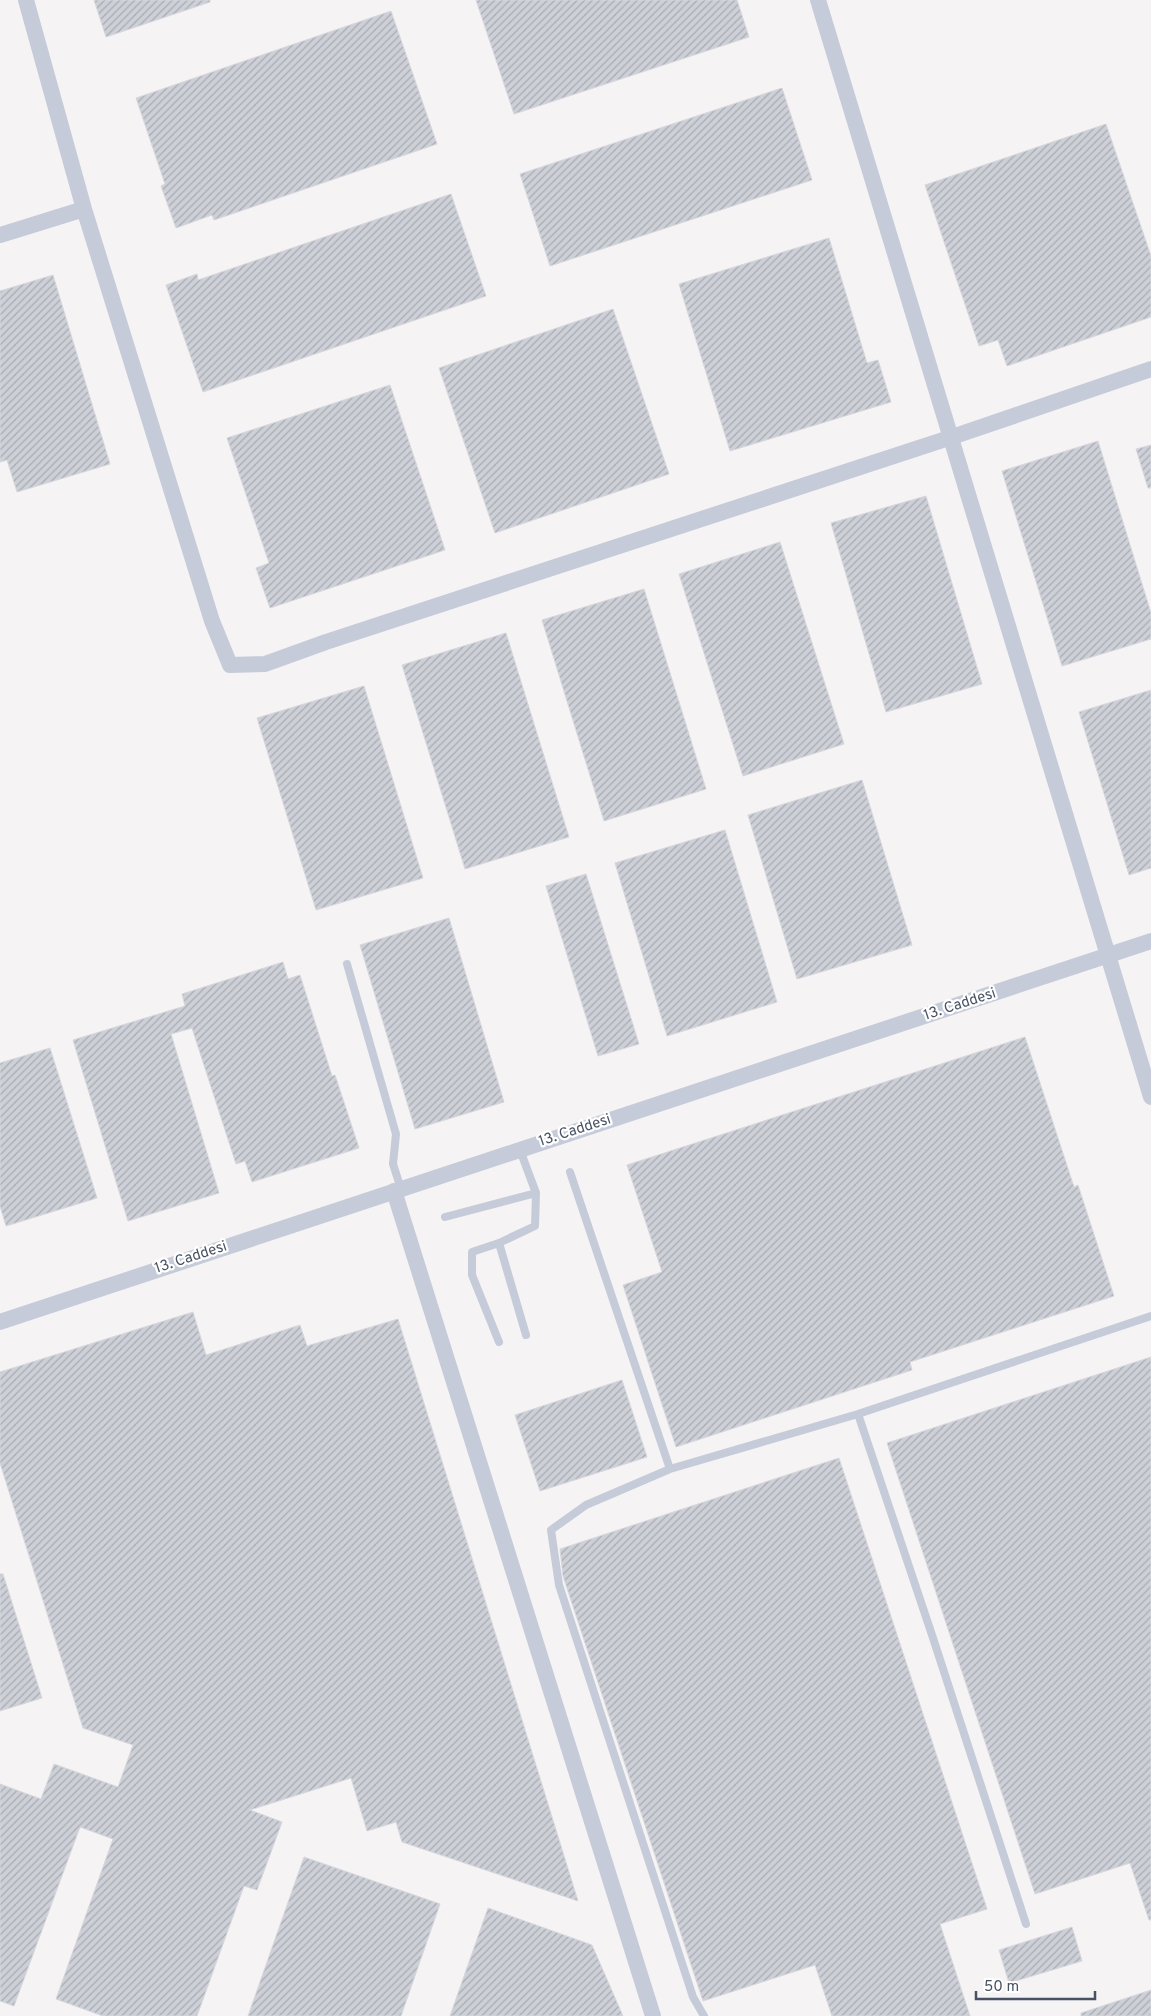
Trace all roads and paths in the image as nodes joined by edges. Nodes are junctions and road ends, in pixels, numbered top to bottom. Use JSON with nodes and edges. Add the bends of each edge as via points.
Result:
{"nodes":[{"id":1,"x":26,"y":0,"type":"edge"},
{"id":2,"x":818,"y":0,"type":"edge"},
{"id":3,"x":84,"y":209,"type":"junction"},
{"id":4,"x":0,"y":235,"type":"edge"},
{"id":5,"x":1151,"y":370,"type":"edge"},
{"id":6,"x":949,"y":438,"type":"junction"},
{"id":7,"x":1151,"y":941,"type":"edge"},
{"id":8,"x":1108,"y":956,"type":"junction"},
{"id":9,"x":347,"y":964,"type":"dead end"},
{"id":10,"x":1151,"y":1098,"type":"edge"},
{"id":11,"x":520,"y":1150,"type":"junction"},
{"id":12,"x":570,"y":1172,"type":"dead end"},
{"id":13,"x":398,"y":1190,"type":"junction"},
{"id":14,"x":536,"y":1192,"type":"junction"},
{"id":15,"x":444,"y":1217,"type":"dead end"},
{"id":16,"x":499,"y":1243,"type":"junction"},
{"id":17,"x":1151,"y":1316,"type":"edge"},
{"id":18,"x":0,"y":1322,"type":"edge"},
{"id":19,"x":526,"y":1334,"type":"dead end"},
{"id":20,"x":499,"y":1342,"type":"dead end"},
{"id":21,"x":858,"y":1414,"type":"junction"},
{"id":22,"x":670,"y":1469,"type":"junction"},
{"id":23,"x":1026,"y":1924,"type":"dead end"},
{"id":24,"x":653,"y":2016,"type":"edge"},
{"id":25,"x":704,"y":2016,"type":"edge"}],
"edges":[{"from":1,"to":3,"type":"street"},
{"from":2,"to":6,"type":"street"},
{"from":3,"to":4,"type":"street"},
{"from":3,"to":6,"type":"street","via":[[209,612],[230,665],[265,664]]},
{"from":5,"to":6,"type":"street"},
{"from":6,"to":8,"type":"street"},
{"from":7,"to":8,"type":"street","name":"13. Caddesi"},
{"from":8,"to":10,"type":"street"},
{"from":8,"to":11,"type":"street","name":"13. Caddesi"},
{"from":9,"to":13,"type":"lane","via":[[396,1134],[393,1164]]},
{"from":11,"to":13,"type":"street","name":"13. Caddesi"},
{"from":11,"to":14,"type":"lane"},
{"from":12,"to":22,"type":"lane"},
{"from":13,"to":18,"type":"street","name":"13. Caddesi"},
{"from":13,"to":24,"type":"street"},
{"from":14,"to":15,"type":"lane"},
{"from":14,"to":16,"type":"lane","via":[[536,1226]]},
{"from":16,"to":19,"type":"lane"},
{"from":16,"to":20,"type":"lane","via":[[472,1252],[472,1275]]},
{"from":17,"to":21,"type":"lane"},
{"from":21,"to":22,"type":"lane"},
{"from":21,"to":23,"type":"lane"},
{"from":22,"to":25,"type":"lane","via":[[586,1505],[551,1530],[562,1595],[693,1997]]}]}
